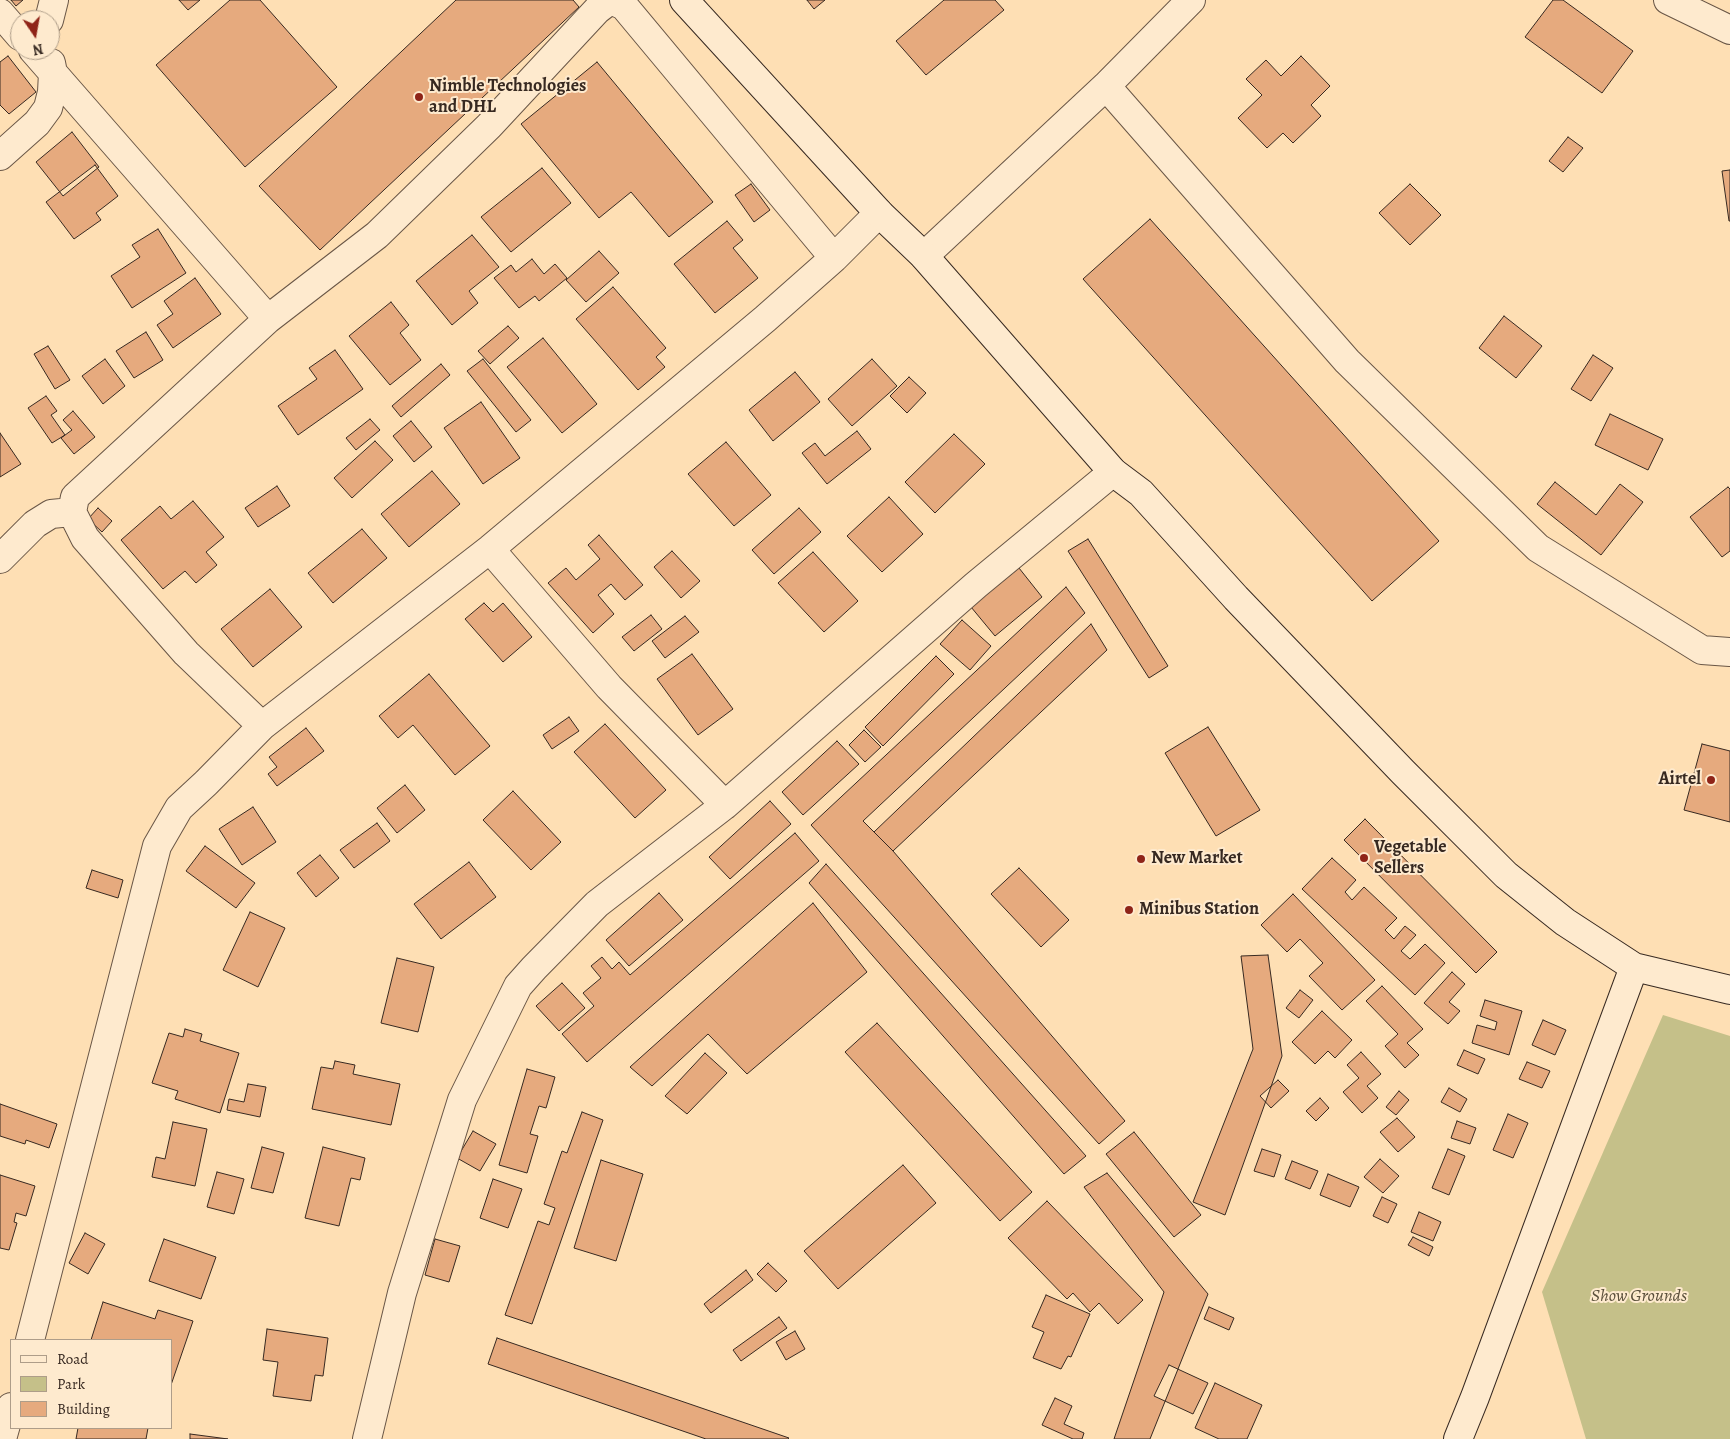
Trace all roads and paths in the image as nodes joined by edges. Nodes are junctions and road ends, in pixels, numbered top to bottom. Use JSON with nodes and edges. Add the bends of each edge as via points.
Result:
{"nodes":[{"id":1,"x":611,"y":0,"type":"edge"},
{"id":2,"x":684,"y":0,"type":"edge"},
{"id":3,"x":1191,"y":0,"type":"edge"},
{"id":4,"x":1668,"y":0,"type":"edge"},
{"id":5,"x":0,"y":13,"type":"edge"},
{"id":6,"x":10,"y":24,"type":"edge"},
{"id":7,"x":1730,"y":30,"type":"edge"},
{"id":8,"x":51,"y":62,"type":"edge"},
{"id":9,"x":1106,"y":86,"type":"junction"},
{"id":10,"x":0,"y":156,"type":"edge"},
{"id":11,"x":879,"y":212,"type":"junction"},
{"id":12,"x":924,"y":256,"type":"junction"},
{"id":13,"x":834,"y":258,"type":"junction"},
{"id":14,"x":268,"y":319,"type":"junction"},
{"id":15,"x":1114,"y":472,"type":"junction"},
{"id":16,"x":72,"y":512,"type":"junction"},
{"id":17,"x":490,"y":549,"type":"junction"},
{"id":18,"x":0,"y":559,"type":"edge"},
{"id":19,"x":1730,"y":652,"type":"edge"},
{"id":20,"x":262,"y":726,"type":"junction"},
{"id":21,"x":725,"y":805,"type":"junction"},
{"id":22,"x":1634,"y":967,"type":"junction"},
{"id":23,"x":1730,"y":990,"type":"edge"},
{"id":24,"x":30,"y":1339,"type":"edge"},
{"id":25,"x":10,"y":1411,"type":"edge"},
{"id":26,"x":2,"y":1439,"type":"edge"},
{"id":27,"x":367,"y":1439,"type":"edge"},
{"id":28,"x":1458,"y":1439,"type":"edge"}],
"edges":[{"from":1,"to":13,"type":"street","via":[[624,6]]},
{"from":1,"to":14,"type":"street","via":[[597,10],[489,126],[377,235]]},
{"from":2,"to":11,"type":"street"},
{"from":3,"to":9,"type":"street"},
{"from":4,"to":7,"type":"street"},
{"from":5,"to":6,"type":"street"},
{"from":8,"to":10,"type":"street","via":[[52,92],[48,108],[37,123]]},
{"from":8,"to":14,"type":"street"},
{"from":9,"to":12,"type":"street"},
{"from":9,"to":19,"type":"street","via":[[1347,361],[1538,548],[1702,650]]},
{"from":11,"to":12,"type":"street"},
{"from":11,"to":13,"type":"street"},
{"from":12,"to":15,"type":"street"},
{"from":13,"to":17,"type":"street"},
{"from":14,"to":16,"type":"street","via":[[75,497]]},
{"from":15,"to":21,"type":"street","via":[[976,585]]},
{"from":15,"to":22,"type":"street","via":[[1141,493],[1263,626],[1506,875],[1565,922]]},
{"from":16,"to":18,"type":"street","via":[[51,514],[35,524]]},
{"from":16,"to":20,"type":"street","via":[[85,538],[186,653]]},
{"from":17,"to":20,"type":"street"},
{"from":17,"to":21,"type":"street","via":[[609,687]]},
{"from":20,"to":24,"type":"street","via":[[179,808],[157,846]]},
{"from":21,"to":27,"type":"street","via":[[597,904],[518,986],[462,1100],[402,1293]]},
{"from":22,"to":23,"type":"street"},
{"from":22,"to":28,"type":"street"},
{"from":25,"to":26,"type":"street"}]}
